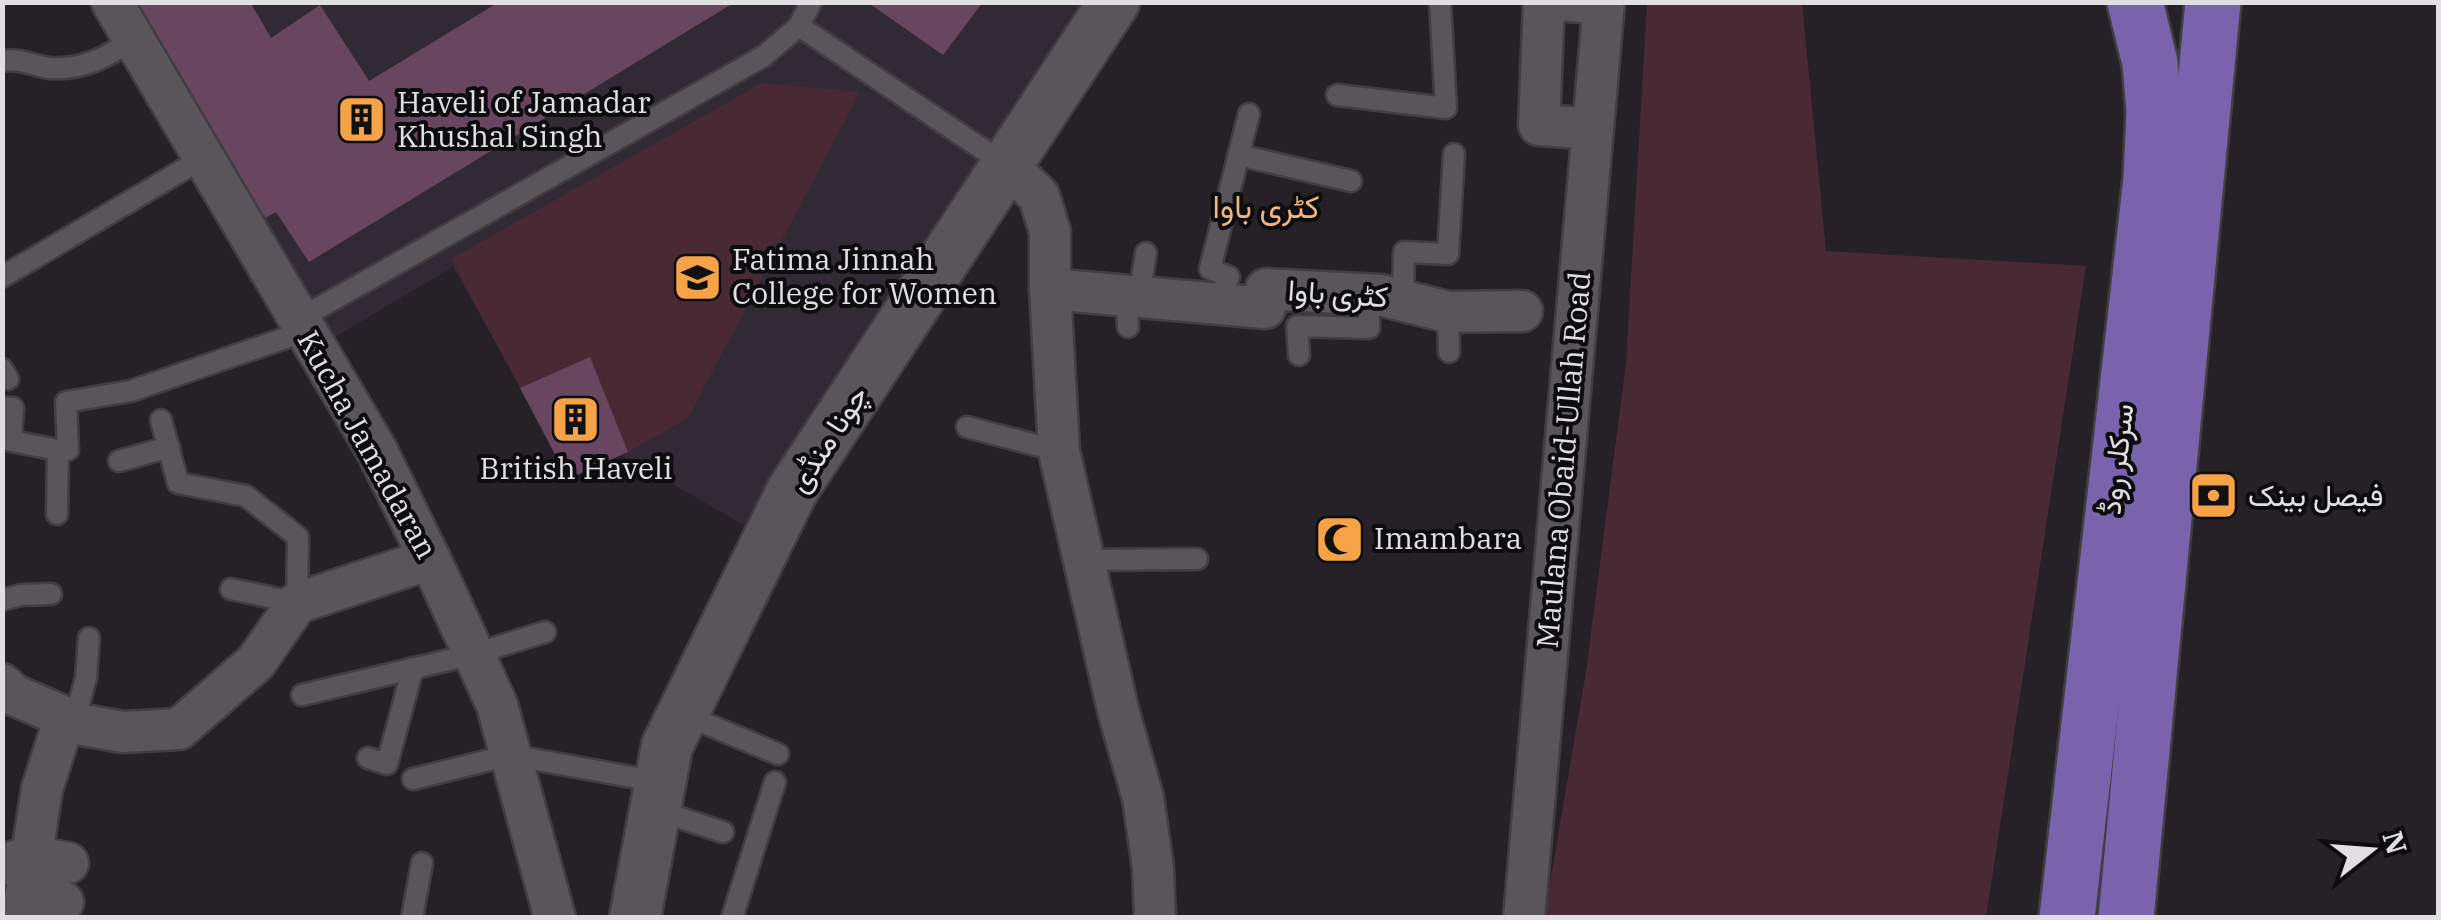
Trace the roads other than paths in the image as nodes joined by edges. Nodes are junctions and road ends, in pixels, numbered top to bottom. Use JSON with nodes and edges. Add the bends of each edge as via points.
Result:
{"nodes":[{"id":1,"x":112,"y":2,"type":"edge"},
{"id":2,"x":811,"y":2,"type":"edge"},
{"id":3,"x":1114,"y":2,"type":"edge"},
{"id":4,"x":1440,"y":2,"type":"edge"},
{"id":5,"x":2135,"y":2,"type":"edge"},
{"id":6,"x":2212,"y":2,"type":"edge"},
{"id":7,"x":1544,"y":6,"type":"edge"},
{"id":8,"x":1599,"y":8,"type":"edge"},
{"id":9,"x":799,"y":26,"type":"junction"},
{"id":10,"x":133,"y":39,"type":"junction"},
{"id":11,"x":2,"y":61,"type":"edge"},
{"id":12,"x":1337,"y":95,"type":"dead end"},
{"id":13,"x":1250,"y":114,"type":"dead end"},
{"id":14,"x":1583,"y":128,"type":"dead end"},
{"id":15,"x":1454,"y":154,"type":"dead end"},
{"id":16,"x":1239,"y":155,"type":"junction"},
{"id":17,"x":203,"y":158,"type":"junction"},
{"id":18,"x":1008,"y":166,"type":"junction"},
{"id":19,"x":1351,"y":181,"type":"dead end"},
{"id":20,"x":1146,"y":253,"type":"dead end"},
{"id":21,"x":2,"y":278,"type":"edge"},
{"id":22,"x":1050,"y":289,"type":"junction"},
{"id":23,"x":1386,"y":297,"type":"junction"},
{"id":24,"x":1217,"y":304,"type":"junction"},
{"id":25,"x":1131,"y":306,"type":"junction"},
{"id":26,"x":1522,"y":311,"type":"dead end"},
{"id":27,"x":1448,"y":312,"type":"junction"},
{"id":28,"x":302,"y":325,"type":"junction"},
{"id":29,"x":1450,"y":352,"type":"dead end"},
{"id":30,"x":1299,"y":355,"type":"dead end"},
{"id":31,"x":2,"y":407,"type":"edge"},
{"id":32,"x":161,"y":420,"type":"dead end"},
{"id":33,"x":967,"y":427,"type":"dead end"},
{"id":34,"x":168,"y":448,"type":"junction"},
{"id":35,"x":58,"y":450,"type":"junction"},
{"id":36,"x":1060,"y":451,"type":"junction"},
{"id":37,"x":120,"y":461,"type":"dead end"},
{"id":38,"x":57,"y":514,"type":"dead end"},
{"id":39,"x":430,"y":559,"type":"junction"},
{"id":40,"x":1083,"y":560,"type":"junction"},
{"id":41,"x":1197,"y":560,"type":"dead end"},
{"id":42,"x":231,"y":589,"type":"dead end"},
{"id":43,"x":51,"y":594,"type":"dead end"},
{"id":44,"x":2,"y":600,"type":"edge"},
{"id":45,"x":297,"y":603,"type":"junction"},
{"id":46,"x":546,"y":632,"type":"dead end"},
{"id":47,"x":89,"y":638,"type":"dead end"},
{"id":48,"x":474,"y":654,"type":"junction"},
{"id":49,"x":413,"y":668,"type":"junction"},
{"id":50,"x":2,"y":684,"type":"edge"},
{"id":51,"x":302,"y":695,"type":"dead end"},
{"id":52,"x":683,"y":714,"type":"junction"},
{"id":53,"x":70,"y":719,"type":"junction"},
{"id":54,"x":778,"y":754,"type":"dead end"},
{"id":55,"x":510,"y":756,"type":"junction"},
{"id":56,"x":368,"y":758,"type":"dead end"},
{"id":57,"x":413,"y":779,"type":"dead end"},
{"id":58,"x":775,"y":782,"type":"dead end"},
{"id":59,"x":658,"y":796,"type":"junction"},
{"id":60,"x":723,"y":832,"type":"dead end"},
{"id":61,"x":422,"y":863,"type":"dead end"},
{"id":62,"x":35,"y":883,"type":"edge"},
{"id":63,"x":412,"y":918,"type":"edge"},
{"id":64,"x":555,"y":918,"type":"edge"},
{"id":65,"x":636,"y":918,"type":"edge"},
{"id":66,"x":656,"y":918,"type":"edge"},
{"id":67,"x":664,"y":918,"type":"edge"},
{"id":68,"x":732,"y":918,"type":"edge"},
{"id":69,"x":1154,"y":918,"type":"edge"},
{"id":70,"x":1524,"y":918,"type":"edge"},
{"id":71,"x":2067,"y":918,"type":"edge"},
{"id":72,"x":2126,"y":918,"type":"edge"}],
"edges":[{"from":1,"to":10,"type":"street","name":"Kucha Jamadaran"},
{"from":2,"to":9,"type":"lane"},
{"from":3,"to":18,"type":"street","name":"چونا منڈی"},
{"from":4,"to":12,"type":"lane","via":[[1446,108]]},
{"from":5,"to":71,"type":"main road","name":"سرکلر روڈ","via":[[2154,110],[2150,178]]},
{"from":6,"to":72,"type":"main road","name":"سرکلر روڈ"},
{"from":7,"to":8,"type":"lane"},
{"from":7,"to":14,"type":"street","via":[[1539,125]]},
{"from":8,"to":70,"type":"street","name":"Maulana Obaid-Ullah Road"},
{"from":9,"to":18,"type":"lane"},
{"from":9,"to":28,"type":"lane","via":[[764,56]]},
{"from":10,"to":11,"type":"lane","via":[[83,66]]},
{"from":10,"to":17,"type":"street","name":"Kucha Jamadaran"},
{"from":13,"to":16,"type":"lane"},
{"from":15,"to":23,"type":"lane","via":[[1448,254],[1404,252]]},
{"from":16,"to":19,"type":"lane"},
{"from":16,"to":24,"type":"lane","via":[[1210,269],[1229,277]]},
{"from":17,"to":21,"type":"lane"},
{"from":17,"to":28,"type":"street","name":"Kucha Jamadaran"},
{"from":18,"to":22,"type":"street","via":[[1040,196],[1050,232]]},
{"from":18,"to":52,"type":"street","name":"چونا منڈی","via":[[792,491]]},
{"from":20,"to":25,"type":"lane"},
{"from":22,"to":25,"type":"street","name":"کٹری باوا"},
{"from":22,"to":36,"type":"street"},
{"from":23,"to":24,"type":"street","name":"کٹری باوا","via":[[1266,289],[1264,308]]},
{"from":23,"to":27,"type":"street","name":"کٹری باوا"},
{"from":23,"to":30,"type":"lane","via":[[1370,328],[1298,326]]},
{"from":24,"to":25,"type":"street","name":"کٹری باوا"},
{"from":26,"to":27,"type":"street","name":"کٹری باوا"},
{"from":27,"to":29,"type":"lane"},
{"from":28,"to":35,"type":"lane","via":[[131,391],[66,402],[68,450]]},
{"from":28,"to":39,"type":"street","name":"Kucha Jamadaran","via":[[377,451]]},
{"from":31,"to":35,"type":"lane","via":[[12,408],[11,441]]},
{"from":32,"to":34,"type":"lane"},
{"from":33,"to":36,"type":"lane"},
{"from":34,"to":37,"type":"lane"},
{"from":34,"to":45,"type":"lane","via":[[178,483],[246,496],[298,537]]},
{"from":35,"to":38,"type":"lane"},
{"from":36,"to":40,"type":"street"},
{"from":39,"to":45,"type":"street"},
{"from":39,"to":48,"type":"street","name":"Kucha Jamadaran"},
{"from":40,"to":41,"type":"lane"},
{"from":40,"to":69,"type":"street","via":[[1143,798]]},
{"from":42,"to":45,"type":"lane"},
{"from":43,"to":44,"type":"lane"},
{"from":45,"to":53,"type":"street","via":[[256,662],[179,729],[123,732]]},
{"from":46,"to":48,"type":"lane"},
{"from":47,"to":53,"type":"lane","via":[[86,678]]},
{"from":48,"to":49,"type":"lane"},
{"from":48,"to":55,"type":"street","name":"Kucha Jamadaran","via":[[497,704]]},
{"from":49,"to":51,"type":"lane"},
{"from":49,"to":56,"type":"lane","via":[[387,764]]},
{"from":50,"to":53,"type":"street","via":[[14,696]]},
{"from":52,"to":54,"type":"lane"},
{"from":52,"to":59,"type":"street","name":"چونا منڈی","via":[[667,746]]},
{"from":53,"to":62,"type":"street","via":[[42,788]]},
{"from":55,"to":57,"type":"lane"},
{"from":55,"to":59,"type":"lane"},
{"from":55,"to":64,"type":"street","name":"Kucha Jamadaran"},
{"from":58,"to":68,"type":"lane"},
{"from":59,"to":60,"type":"lane"},
{"from":59,"to":65,"type":"street","name":"چونا منڈی"},
{"from":61,"to":63,"type":"lane"},
{"from":66,"to":67,"type":"street"}]}
